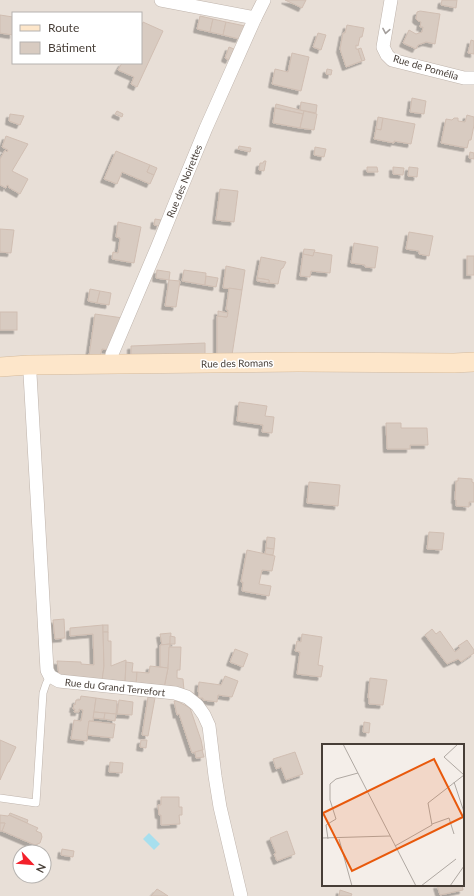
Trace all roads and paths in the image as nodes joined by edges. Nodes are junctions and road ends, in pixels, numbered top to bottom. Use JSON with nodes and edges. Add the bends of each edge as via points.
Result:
{"nodes":[{"id":1,"x":161,"y":0,"type":"edge"},
{"id":2,"x":264,"y":0,"type":"edge"},
{"id":3,"x":391,"y":0,"type":"edge"},
{"id":4,"x":255,"y":18,"type":"junction"},
{"id":5,"x":474,"y":78,"type":"edge"},
{"id":6,"x":474,"y":362,"type":"edge"},
{"id":7,"x":111,"y":364,"type":"junction"},
{"id":8,"x":28,"y":365,"type":"junction"},
{"id":9,"x":0,"y":368,"type":"edge"},
{"id":10,"x":50,"y":676,"type":"junction"},
{"id":11,"x":0,"y":798,"type":"edge"},
{"id":12,"x":241,"y":896,"type":"edge"}],
"edges":[{"from":1,"to":4,"type":"street"},
{"from":2,"to":4,"type":"street","name":"Rue des Noirettes"},
{"from":3,"to":5,"type":"street","name":"Rue de Pomélia","one_way":true,"via":[[383,47],[392,60],[464,78]]},
{"from":4,"to":7,"type":"street","name":"Rue des Noirettes","via":[[185,177],[112,354]]},
{"from":6,"to":7,"type":"street","name":"Rue des Romans"},
{"from":7,"to":8,"type":"street","name":"Rue des Romans"},
{"from":8,"to":9,"type":"street","name":"Rue des Romans"},
{"from":8,"to":10,"type":"street","name":"Rue du Grand Terrefort","via":[[47,670]]},
{"from":10,"to":11,"type":"lane","via":[[43,693],[36,803]]},
{"from":10,"to":12,"type":"street","name":"Rue du Grand Terrefort","via":[[59,681],[175,693],[187,697],[197,705],[209,726],[214,776]]}]}
